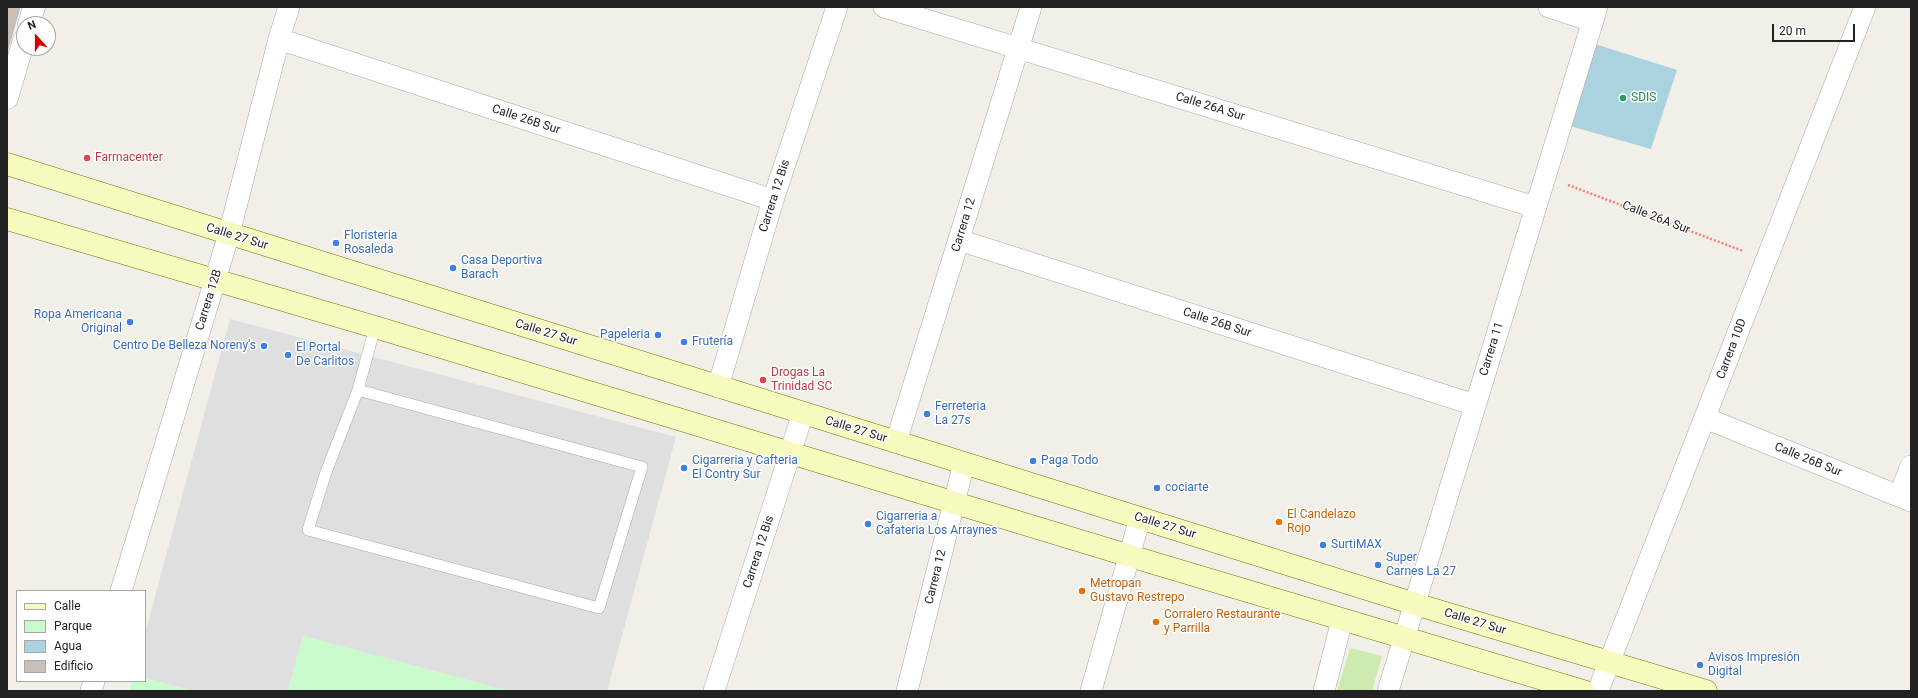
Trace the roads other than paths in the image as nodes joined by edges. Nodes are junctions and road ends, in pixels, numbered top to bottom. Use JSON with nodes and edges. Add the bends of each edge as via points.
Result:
{"nodes":[{"id":1,"x":289,"y":7,"type":"edge"},
{"id":2,"x":837,"y":7,"type":"edge"},
{"id":3,"x":884,"y":7,"type":"edge"},
{"id":4,"x":1031,"y":7,"type":"edge"},
{"id":5,"x":1549,"y":7,"type":"edge"},
{"id":6,"x":1865,"y":7,"type":"edge"},
{"id":7,"x":1594,"y":14,"type":"edge"},
{"id":8,"x":279,"y":40,"type":"junction"},
{"id":9,"x":1018,"y":48,"type":"junction"},
{"id":10,"x":19,"y":56,"type":"edge"},
{"id":11,"x":7,"y":98,"type":"edge"},
{"id":12,"x":7,"y":164,"type":"edge"},
{"id":13,"x":773,"y":200,"type":"junction"},
{"id":14,"x":1535,"y":207,"type":"junction"},
{"id":15,"x":7,"y":219,"type":"edge"},
{"id":16,"x":228,"y":234,"type":"junction"},
{"id":17,"x":959,"y":240,"type":"junction"},
{"id":18,"x":215,"y":280,"type":"junction"},
{"id":19,"x":375,"y":327,"type":"junction"},
{"id":20,"x":718,"y":387,"type":"junction"},
{"id":21,"x":358,"y":390,"type":"junction"},
{"id":22,"x":1475,"y":405,"type":"junction"},
{"id":23,"x":803,"y":413,"type":"junction"},
{"id":24,"x":1705,"y":418,"type":"junction"},
{"id":25,"x":896,"y":442,"type":"junction"},
{"id":26,"x":791,"y":453,"type":"junction"},
{"id":27,"x":964,"y":463,"type":"junction"},
{"id":28,"x":1911,"y":466,"type":"edge"},
{"id":29,"x":1905,"y":499,"type":"edge"},
{"id":30,"x":954,"y":502,"type":"junction"},
{"id":31,"x":1140,"y":518,"type":"junction"},
{"id":32,"x":1130,"y":556,"type":"junction"},
{"id":33,"x":121,"y":590,"type":"edge"},
{"id":34,"x":1415,"y":604,"type":"junction"},
{"id":35,"x":1342,"y":620,"type":"junction"},
{"id":36,"x":1403,"y":639,"type":"junction"},
{"id":37,"x":1610,"y":662,"type":"junction"},
{"id":38,"x":714,"y":691,"type":"edge"},
{"id":39,"x":907,"y":691,"type":"edge"},
{"id":40,"x":1091,"y":691,"type":"edge"},
{"id":41,"x":1324,"y":691,"type":"edge"},
{"id":42,"x":1388,"y":691,"type":"edge"},
{"id":43,"x":1583,"y":691,"type":"edge"},
{"id":44,"x":1598,"y":691,"type":"edge"},
{"id":45,"x":1706,"y":691,"type":"edge"}],
"edges":[{"from":1,"to":8,"type":"street","name":"Carrera 12B"},
{"from":2,"to":13,"type":"street","name":"Carrera 12 Bis"},
{"from":3,"to":9,"type":"street","name":"Calle 26A Sur"},
{"from":4,"to":9,"type":"street","name":"Carrera 12"},
{"from":5,"to":7,"type":"street"},
{"from":6,"to":24,"type":"street","name":"Carrera 10D"},
{"from":7,"to":14,"type":"street","name":"Carrera 11"},
{"from":8,"to":13,"type":"street","name":"Calle 26B Sur"},
{"from":8,"to":16,"type":"street","name":"Carrera 12B"},
{"from":9,"to":14,"type":"street","name":"Calle 26A Sur"},
{"from":9,"to":17,"type":"street","name":"Carrera 12"},
{"from":10,"to":11,"type":"street"},
{"from":12,"to":16,"type":"main road","name":"Calle 27 Sur"},
{"from":13,"to":20,"type":"street","name":"Carrera 12 Bis"},
{"from":14,"to":22,"type":"street","name":"Carrera 11"},
{"from":15,"to":18,"type":"main road"},
{"from":16,"to":18,"type":"street","name":"Carrera 12B"},
{"from":16,"to":20,"type":"main road","name":"Calle 27 Sur"},
{"from":17,"to":22,"type":"street","name":"Calle 26B Sur"},
{"from":17,"to":25,"type":"street","name":"Carrera 12"},
{"from":18,"to":19,"type":"main road"},
{"from":18,"to":33,"type":"street","name":"Carrera 12B"},
{"from":19,"to":21,"type":"lane"},
{"from":19,"to":26,"type":"main road"},
{"from":20,"to":23,"type":"main road","name":"Calle 27 Sur"},
{"from":21,"to":21,"type":"lane","via":[[642,467],[599,608],[308,530],[326,472]]},
{"from":22,"to":34,"type":"street","name":"Carrera 11"},
{"from":23,"to":25,"type":"main road","name":"Calle 27 Sur"},
{"from":23,"to":26,"type":"street","name":"Carrera 12 Bis"},
{"from":24,"to":29,"type":"street","name":"Calle 26B Sur"},
{"from":24,"to":37,"type":"street","name":"Carrera 10D"},
{"from":25,"to":27,"type":"main road","name":"Calle 27 Sur"},
{"from":26,"to":30,"type":"main road"},
{"from":26,"to":38,"type":"street","name":"Carrera 12 Bis"},
{"from":27,"to":30,"type":"street","name":"Carrera 12"},
{"from":27,"to":31,"type":"main road","name":"Calle 27 Sur"},
{"from":28,"to":29,"type":"street"},
{"from":30,"to":32,"type":"main road"},
{"from":30,"to":39,"type":"street","name":"Carrera 12"},
{"from":31,"to":32,"type":"street"},
{"from":31,"to":34,"type":"main road","name":"Calle 27 Sur"},
{"from":32,"to":35,"type":"main road"},
{"from":32,"to":40,"type":"street"},
{"from":34,"to":36,"type":"street","name":"Carrera 11"},
{"from":34,"to":37,"type":"main road","name":"Calle 27 Sur"},
{"from":35,"to":36,"type":"main road"},
{"from":35,"to":41,"type":"street"},
{"from":36,"to":42,"type":"street","name":"Carrera 11"},
{"from":36,"to":43,"type":"main road"},
{"from":37,"to":44,"type":"street","name":"Carrera 10D"},
{"from":37,"to":45,"type":"main road","name":"Calle 27 Sur"}]}
